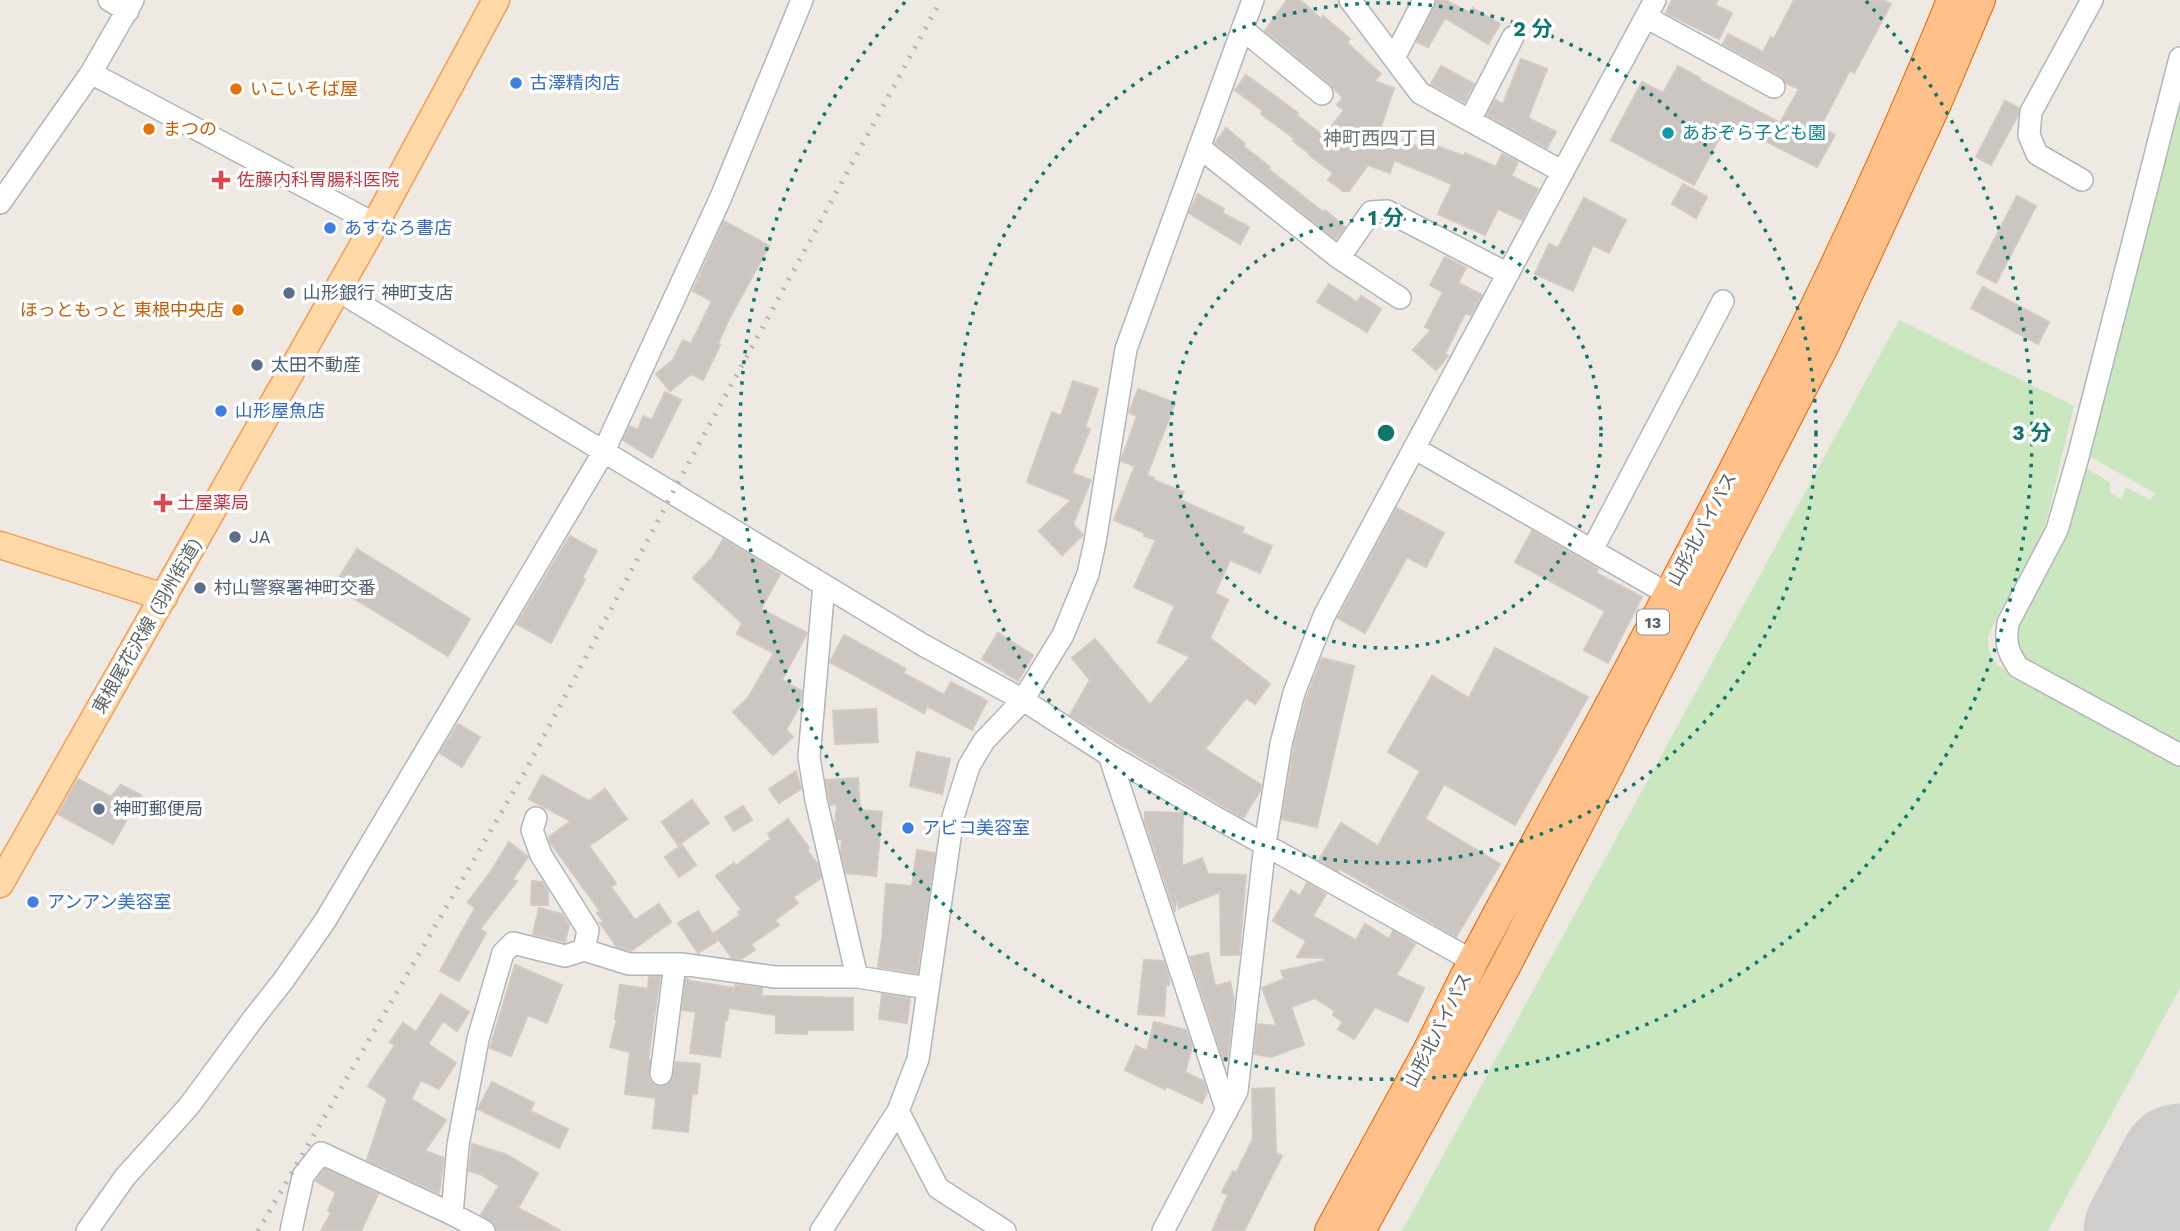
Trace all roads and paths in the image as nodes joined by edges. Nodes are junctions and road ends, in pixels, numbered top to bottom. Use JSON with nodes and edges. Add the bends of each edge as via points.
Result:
{"nodes":[{"id":1,"x":109,"y":0,"type":"edge"},
{"id":2,"x":496,"y":0,"type":"edge"},
{"id":3,"x":802,"y":0,"type":"edge"},
{"id":4,"x":1253,"y":0,"type":"edge"},
{"id":5,"x":1350,"y":0,"type":"edge"},
{"id":6,"x":1424,"y":0,"type":"edge"},
{"id":7,"x":1952,"y":0,"type":"edge"},
{"id":8,"x":1980,"y":0,"type":"edge"},
{"id":9,"x":2091,"y":0,"type":"edge"},
{"id":10,"x":131,"y":5,"type":"edge"},
{"id":11,"x":1651,"y":9,"type":"edge"},
{"id":12,"x":1242,"y":29,"type":"junction"},
{"id":13,"x":1513,"y":37,"type":"dead end"},
{"id":14,"x":1394,"y":58,"type":"junction"},
{"id":15,"x":2180,"y":58,"type":"edge"},
{"id":16,"x":91,"y":73,"type":"junction"},
{"id":17,"x":1774,"y":87,"type":"dead end"},
{"id":18,"x":1322,"y":94,"type":"dead end"},
{"id":19,"x":1470,"y":120,"type":"junction"},
{"id":20,"x":1199,"y":147,"type":"junction"},
{"id":21,"x":1563,"y":172,"type":"junction"},
{"id":22,"x":2082,"y":180,"type":"dead end"},
{"id":23,"x":0,"y":203,"type":"edge"},
{"id":24,"x":375,"y":225,"type":"junction"},
{"id":25,"x":1339,"y":258,"type":"junction"},
{"id":26,"x":1508,"y":274,"type":"junction"},
{"id":27,"x":337,"y":290,"type":"junction"},
{"id":28,"x":1400,"y":298,"type":"dead end"},
{"id":29,"x":1723,"y":301,"type":"dead end"},
{"id":30,"x":1414,"y":448,"type":"junction"},
{"id":31,"x":603,"y":453,"type":"junction"},
{"id":32,"x":0,"y":545,"type":"edge"},
{"id":33,"x":1592,"y":550,"type":"junction"},
{"id":34,"x":824,"y":585,"type":"junction"},
{"id":35,"x":1668,"y":594,"type":"junction"},
{"id":36,"x":164,"y":597,"type":"junction"},
{"id":37,"x":1023,"y":700,"type":"junction"},
{"id":38,"x":1109,"y":755,"type":"junction"},
{"id":39,"x":2180,"y":755,"type":"edge"},
{"id":40,"x":536,"y":818,"type":"dead end"},
{"id":41,"x":1265,"y":844,"type":"junction"},
{"id":42,"x":0,"y":884,"type":"edge"},
{"id":43,"x":584,"y":950,"type":"junction"},
{"id":44,"x":1473,"y":961,"type":"junction"},
{"id":45,"x":675,"y":964,"type":"junction"},
{"id":46,"x":857,"y":977,"type":"junction"},
{"id":47,"x":928,"y":988,"type":"junction"},
{"id":48,"x":661,"y":1074,"type":"dead end"},
{"id":49,"x":898,"y":1111,"type":"junction"},
{"id":50,"x":1227,"y":1111,"type":"junction"},
{"id":51,"x":452,"y":1214,"type":"junction"},
{"id":52,"x":87,"y":1231,"type":"edge"},
{"id":53,"x":291,"y":1231,"type":"edge"},
{"id":54,"x":484,"y":1231,"type":"edge"},
{"id":55,"x":821,"y":1231,"type":"edge"},
{"id":56,"x":1005,"y":1231,"type":"edge"},
{"id":57,"x":1163,"y":1231,"type":"edge"},
{"id":58,"x":1330,"y":1231,"type":"edge"},
{"id":59,"x":1360,"y":1231,"type":"edge"}],
"edges":[{"from":1,"to":10,"type":"street"},
{"from":2,"to":24,"type":"main road","name":"東根尾花沢線 (羽州街道)"},
{"from":3,"to":31,"type":"street","via":[[722,197]]},
{"from":4,"to":12,"type":"street"},
{"from":5,"to":14,"type":"street"},
{"from":6,"to":14,"type":"street"},
{"from":7,"to":35,"type":"highway","name":"山形北バイパス","number":"13","via":[[1908,111],[1843,248]]},
{"from":8,"to":59,"type":"highway","name":"山形北バイパス","number":"13","via":[[1818,357],[1506,965]]},
{"from":9,"to":22,"type":"street","via":[[2031,112],[2029,135],[2037,155]]},
{"from":10,"to":16,"type":"street"},
{"from":11,"to":17,"type":"street"},
{"from":11,"to":21,"type":"street"},
{"from":12,"to":18,"type":"street"},
{"from":12,"to":20,"type":"street"},
{"from":13,"to":19,"type":"street"},
{"from":14,"to":19,"type":"street","via":[[1420,93]]},
{"from":15,"to":39,"type":"street","via":[[2057,530],[2008,623],[2006,636],[2007,650],[2018,667]]},
{"from":16,"to":23,"type":"street"},
{"from":16,"to":24,"type":"street"},
{"from":19,"to":21,"type":"street"},
{"from":20,"to":25,"type":"street"},
{"from":20,"to":37,"type":"street","via":[[1126,349],[1088,574],[1063,635]]},
{"from":21,"to":26,"type":"street"},
{"from":24,"to":27,"type":"main road","name":"東根尾花沢線 (羽州街道)"},
{"from":25,"to":26,"type":"street","via":[[1371,212],[1387,211]]},
{"from":25,"to":28,"type":"street"},
{"from":26,"to":30,"type":"street"},
{"from":27,"to":31,"type":"street"},
{"from":27,"to":36,"type":"main road","name":"東根尾花沢線 (羽州街道)"},
{"from":29,"to":33,"type":"street"},
{"from":30,"to":33,"type":"street"},
{"from":30,"to":41,"type":"street","via":[[1324,616],[1294,693]]},
{"from":31,"to":34,"type":"street"},
{"from":31,"to":52,"type":"street","via":[[325,921],[189,1106],[125,1177]]},
{"from":32,"to":36,"type":"main road"},
{"from":33,"to":35,"type":"street"},
{"from":34,"to":37,"type":"street"},
{"from":34,"to":46,"type":"street","via":[[808,757]]},
{"from":35,"to":44,"type":"highway","name":"山形北バイパス","number":"13"},
{"from":36,"to":42,"type":"main road","name":"東根尾花沢線 (羽州街道)"},
{"from":37,"to":38,"type":"street"},
{"from":37,"to":47,"type":"street","via":[[984,741],[969,766],[953,817]]},
{"from":38,"to":41,"type":"street"},
{"from":38,"to":50,"type":"street"},
{"from":40,"to":43,"type":"street","via":[[532,830],[541,855],[588,930]]},
{"from":41,"to":44,"type":"street"},
{"from":41,"to":50,"type":"street","via":[[1237,1091]]},
{"from":43,"to":45,"type":"street","via":[[629,964]]},
{"from":43,"to":51,"type":"street","via":[[565,956],[513,943],[503,953],[478,1039],[458,1145]]},
{"from":44,"to":58,"type":"highway","name":"山形北バイパス","number":"13"},
{"from":45,"to":46,"type":"street","via":[[775,977]]},
{"from":45,"to":48,"type":"street"},
{"from":46,"to":47,"type":"street"},
{"from":47,"to":49,"type":"street","via":[[918,1059]]},
{"from":49,"to":55,"type":"street"},
{"from":49,"to":56,"type":"street","via":[[938,1188]]},
{"from":50,"to":57,"type":"street"},
{"from":51,"to":53,"type":"street","via":[[321,1153],[303,1176]]},
{"from":51,"to":54,"type":"street"}]}
